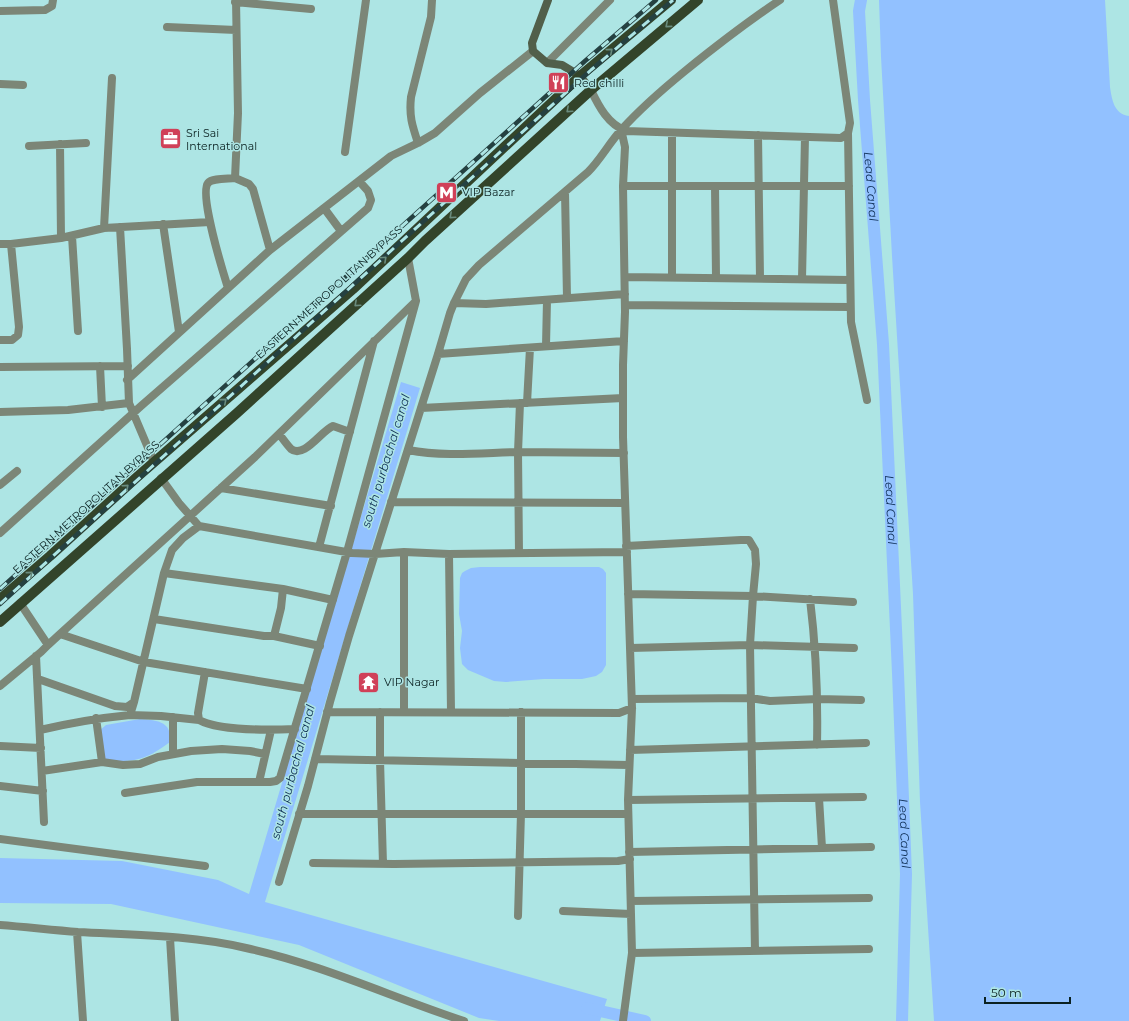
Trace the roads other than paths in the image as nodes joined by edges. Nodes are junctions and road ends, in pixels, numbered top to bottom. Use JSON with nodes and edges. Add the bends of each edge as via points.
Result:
{"nodes":[{"id":1,"x":53,"y":0,"type":"edge"},
{"id":2,"x":366,"y":0,"type":"edge"},
{"id":3,"x":432,"y":0,"type":"edge"},
{"id":4,"x":548,"y":0,"type":"edge"},
{"id":5,"x":610,"y":0,"type":"edge"},
{"id":6,"x":671,"y":0,"type":"edge"},
{"id":7,"x":698,"y":0,"type":"edge"},
{"id":8,"x":780,"y":0,"type":"edge"},
{"id":9,"x":833,"y":0,"type":"edge"},
{"id":10,"x":236,"y":1,"type":"edge"},
{"id":11,"x":311,"y":10,"type":"dead end"},
{"id":12,"x":0,"y":11,"type":"edge"},
{"id":13,"x":167,"y":27,"type":"dead end"},
{"id":14,"x":236,"y":30,"type":"junction"},
{"id":15,"x":532,"y":52,"type":"junction"},
{"id":16,"x":547,"y":63,"type":"junction"},
{"id":17,"x":580,"y":76,"type":"junction"},
{"id":18,"x":112,"y":78,"type":"dead end"},
{"id":19,"x":0,"y":84,"type":"edge"},
{"id":20,"x":23,"y":85,"type":"dead end"},
{"id":21,"x":591,"y":90,"type":"junction"},
{"id":22,"x":621,"y":129,"type":"junction"},
{"id":23,"x":672,"y":132,"type":"junction"},
{"id":24,"x":848,"y":134,"type":"junction"},
{"id":25,"x":758,"y":135,"type":"junction"},
{"id":26,"x":805,"y":137,"type":"junction"},
{"id":27,"x":86,"y":143,"type":"dead end"},
{"id":28,"x":418,"y":143,"type":"junction"},
{"id":29,"x":60,"y":144,"type":"junction"},
{"id":30,"x":29,"y":146,"type":"dead end"},
{"id":31,"x":345,"y":152,"type":"dead end"},
{"id":32,"x":235,"y":178,"type":"junction"},
{"id":33,"x":359,"y":181,"type":"junction"},
{"id":34,"x":671,"y":185,"type":"junction"},
{"id":35,"x":623,"y":186,"type":"junction"},
{"id":36,"x":715,"y":186,"type":"junction"},
{"id":37,"x":849,"y":186,"type":"junction"},
{"id":38,"x":758,"y":187,"type":"junction"},
{"id":39,"x":804,"y":187,"type":"junction"},
{"id":40,"x":565,"y":192,"type":"junction"},
{"id":41,"x":324,"y":208,"type":"junction"},
{"id":42,"x":210,"y":222,"type":"junction"},
{"id":43,"x":162,"y":224,"type":"junction"},
{"id":44,"x":120,"y":227,"type":"junction"},
{"id":45,"x":104,"y":228,"type":"junction"},
{"id":46,"x":341,"y":231,"type":"junction"},
{"id":47,"x":72,"y":236,"type":"junction"},
{"id":48,"x":62,"y":238,"type":"junction"},
{"id":49,"x":0,"y":244,"type":"edge"},
{"id":50,"x":11,"y":244,"type":"junction"},
{"id":51,"x":270,"y":250,"type":"junction"},
{"id":52,"x":408,"y":258,"type":"junction"},
{"id":53,"x":672,"y":276,"type":"junction"},
{"id":54,"x":624,"y":277,"type":"junction"},
{"id":55,"x":716,"y":277,"type":"junction"},
{"id":56,"x":760,"y":278,"type":"junction"},
{"id":57,"x":802,"y":279,"type":"junction"},
{"id":58,"x":850,"y":280,"type":"junction"},
{"id":59,"x":228,"y":288,"type":"junction"},
{"id":60,"x":625,"y":294,"type":"junction"},
{"id":61,"x":567,"y":298,"type":"junction"},
{"id":62,"x":547,"y":300,"type":"junction"},
{"id":63,"x":416,"y":301,"type":"junction"},
{"id":64,"x":454,"y":303,"type":"junction"},
{"id":65,"x":625,"y":305,"type":"junction"},
{"id":66,"x":850,"y":307,"type":"junction"},
{"id":67,"x":78,"y":331,"type":"dead end"},
{"id":68,"x":179,"y":332,"type":"junction"},
{"id":69,"x":0,"y":340,"type":"edge"},
{"id":70,"x":624,"y":340,"type":"junction"},
{"id":71,"x":374,"y":341,"type":"junction"},
{"id":72,"x":546,"y":346,"type":"junction"},
{"id":73,"x":530,"y":348,"type":"junction"},
{"id":74,"x":438,"y":354,"type":"junction"},
{"id":75,"x":100,"y":366,"type":"junction"},
{"id":76,"x":128,"y":366,"type":"junction"},
{"id":77,"x":0,"y":367,"type":"edge"},
{"id":78,"x":127,"y":380,"type":"junction"},
{"id":79,"x":623,"y":398,"type":"junction"},
{"id":80,"x":867,"y":400,"type":"dead end"},
{"id":81,"x":129,"y":403,"type":"junction"},
{"id":82,"x":523,"y":403,"type":"junction"},
{"id":83,"x":102,"y":407,"type":"junction"},
{"id":84,"x":421,"y":408,"type":"junction"},
{"id":85,"x":0,"y":412,"type":"edge"},
{"id":86,"x":132,"y":414,"type":"junction"},
{"id":87,"x":350,"y":432,"type":"junction"},
{"id":88,"x":279,"y":434,"type":"junction"},
{"id":89,"x":408,"y":450,"type":"junction"},
{"id":90,"x":518,"y":452,"type":"junction"},
{"id":91,"x":624,"y":453,"type":"junction"},
{"id":92,"x":154,"y":462,"type":"junction"},
{"id":93,"x":17,"y":470,"type":"dead end"},
{"id":94,"x":162,"y":478,"type":"junction"},
{"id":95,"x":0,"y":485,"type":"edge"},
{"id":96,"x":221,"y":488,"type":"junction"},
{"id":97,"x":391,"y":502,"type":"junction"},
{"id":98,"x":519,"y":503,"type":"junction"},
{"id":99,"x":625,"y":503,"type":"junction"},
{"id":100,"x":331,"y":506,"type":"junction"},
{"id":101,"x":190,"y":516,"type":"junction"},
{"id":102,"x":199,"y":526,"type":"junction"},
{"id":103,"x":0,"y":533,"type":"edge"},
{"id":104,"x":320,"y":547,"type":"junction"},
{"id":105,"x":626,"y":549,"type":"junction"},
{"id":106,"x":350,"y":552,"type":"junction"},
{"id":107,"x":404,"y":552,"type":"junction"},
{"id":108,"x":519,"y":553,"type":"junction"},
{"id":109,"x":371,"y":554,"type":"junction"},
{"id":110,"x":449,"y":554,"type":"junction"},
{"id":111,"x":164,"y":573,"type":"junction"},
{"id":112,"x":283,"y":588,"type":"junction"},
{"id":113,"x":628,"y":594,"type":"junction"},
{"id":114,"x":753,"y":596,"type":"junction"},
{"id":115,"x":0,"y":599,"type":"edge"},
{"id":116,"x":333,"y":600,"type":"junction"},
{"id":117,"x":810,"y":600,"type":"junction"},
{"id":118,"x":853,"y":602,"type":"dead end"},
{"id":119,"x":20,"y":603,"type":"junction"},
{"id":120,"x":154,"y":620,"type":"junction"},
{"id":121,"x":0,"y":622,"type":"edge"},
{"id":122,"x":60,"y":634,"type":"junction"},
{"id":123,"x":274,"y":636,"type":"junction"},
{"id":124,"x":48,"y":645,"type":"junction"},
{"id":125,"x":750,"y":645,"type":"junction"},
{"id":126,"x":320,"y":646,"type":"junction"},
{"id":127,"x":816,"y":647,"type":"junction"},
{"id":128,"x":630,"y":648,"type":"junction"},
{"id":129,"x":854,"y":648,"type":"dead end"},
{"id":130,"x":36,"y":656,"type":"junction"},
{"id":131,"x":144,"y":662,"type":"junction"},
{"id":132,"x":205,"y":672,"type":"junction"},
{"id":133,"x":38,"y":679,"type":"junction"},
{"id":134,"x":0,"y":686,"type":"edge"},
{"id":135,"x":307,"y":689,"type":"junction"},
{"id":136,"x":750,"y":698,"type":"junction"},
{"id":137,"x":632,"y":699,"type":"junction"},
{"id":138,"x":818,"y":699,"type":"junction"},
{"id":139,"x":861,"y":700,"type":"dead end"},
{"id":140,"x":134,"y":702,"type":"junction"},
{"id":141,"x":632,"y":708,"type":"junction"},
{"id":142,"x":327,"y":712,"type":"junction"},
{"id":143,"x":380,"y":712,"type":"junction"},
{"id":144,"x":404,"y":712,"type":"junction"},
{"id":145,"x":451,"y":712,"type":"junction"},
{"id":146,"x":521,"y":712,"type":"junction"},
{"id":147,"x":130,"y":715,"type":"junction"},
{"id":148,"x":173,"y":717,"type":"junction"},
{"id":149,"x":96,"y":718,"type":"junction"},
{"id":150,"x":199,"y":720,"type":"junction"},
{"id":151,"x":295,"y":729,"type":"junction"},
{"id":152,"x":40,"y":730,"type":"junction"},
{"id":153,"x":271,"y":730,"type":"junction"},
{"id":154,"x":866,"y":743,"type":"dead end"},
{"id":155,"x":817,"y":745,"type":"junction"},
{"id":156,"x":0,"y":746,"type":"edge"},
{"id":157,"x":751,"y":747,"type":"junction"},
{"id":158,"x":41,"y":748,"type":"junction"},
{"id":159,"x":630,"y":750,"type":"junction"},
{"id":160,"x":173,"y":754,"type":"junction"},
{"id":161,"x":265,"y":754,"type":"junction"},
{"id":162,"x":315,"y":759,"type":"junction"},
{"id":163,"x":380,"y":760,"type":"junction"},
{"id":164,"x":102,"y":762,"type":"junction"},
{"id":165,"x":521,"y":762,"type":"junction"},
{"id":166,"x":629,"y":765,"type":"junction"},
{"id":167,"x":42,"y":771,"type":"junction"},
{"id":168,"x":259,"y":782,"type":"junction"},
{"id":169,"x":0,"y":786,"type":"edge"},
{"id":170,"x":43,"y":791,"type":"junction"},
{"id":171,"x":125,"y":793,"type":"dead end"},
{"id":172,"x":863,"y":797,"type":"dead end"},
{"id":173,"x":752,"y":798,"type":"junction"},
{"id":174,"x":819,"y":798,"type":"junction"},
{"id":175,"x":628,"y":800,"type":"junction"},
{"id":176,"x":381,"y":813,"type":"junction"},
{"id":177,"x":522,"y":813,"type":"junction"},
{"id":178,"x":299,"y":814,"type":"junction"},
{"id":179,"x":628,"y":814,"type":"junction"},
{"id":180,"x":44,"y":822,"type":"dead end"},
{"id":181,"x":0,"y":839,"type":"edge"},
{"id":182,"x":871,"y":847,"type":"dead end"},
{"id":183,"x":822,"y":848,"type":"junction"},
{"id":184,"x":754,"y":849,"type":"junction"},
{"id":185,"x":629,"y":855,"type":"junction"},
{"id":186,"x":520,"y":862,"type":"junction"},
{"id":187,"x":313,"y":863,"type":"dead end"},
{"id":188,"x":383,"y":864,"type":"junction"},
{"id":189,"x":205,"y":866,"type":"dead end"},
{"id":190,"x":279,"y":882,"type":"dead end"},
{"id":191,"x":869,"y":898,"type":"dead end"},
{"id":192,"x":753,"y":899,"type":"junction"},
{"id":193,"x":631,"y":901,"type":"junction"},
{"id":194,"x":563,"y":911,"type":"dead end"},
{"id":195,"x":631,"y":914,"type":"junction"},
{"id":196,"x":518,"y":916,"type":"dead end"},
{"id":197,"x":0,"y":925,"type":"edge"},
{"id":198,"x":77,"y":932,"type":"junction"},
{"id":199,"x":170,"y":938,"type":"junction"},
{"id":200,"x":869,"y":948,"type":"dead end"},
{"id":201,"x":755,"y":951,"type":"junction"},
{"id":202,"x":632,"y":953,"type":"junction"},
{"id":203,"x":83,"y":1021,"type":"edge"},
{"id":204,"x":175,"y":1021,"type":"edge"},
{"id":205,"x":464,"y":1021,"type":"edge"},
{"id":206,"x":623,"y":1021,"type":"edge"}],
"edges":[{"from":1,"to":12,"type":"street","via":[[52,6],[45,10]]},
{"from":2,"to":31,"type":"street"},
{"from":3,"to":28,"type":"street","via":[[430,23],[411,97],[411,123]]},
{"from":4,"to":15,"type":"main road","via":[[532,43]]},
{"from":5,"to":16,"type":"street"},
{"from":17,"to":6,"type":"main road","name":"EASTERN METROPOLITAN BYPASS","one_way":true},
{"from":7,"to":21,"type":"main road","one_way":true},
{"from":8,"to":22,"type":"street","via":[[700,59]]},
{"from":9,"to":24,"type":"street","via":[[850,123]]},
{"from":10,"to":11,"type":"street"},
{"from":10,"to":14,"type":"street"},
{"from":13,"to":14,"type":"street"},
{"from":14,"to":32,"type":"street","via":[[238,113]]},
{"from":15,"to":16,"type":"main road"},
{"from":15,"to":28,"type":"street","via":[[435,133]]},
{"from":16,"to":17,"type":"main road","via":[[562,65]]},
{"from":17,"to":21,"type":"main road"},
{"from":92,"to":17,"type":"main road","name":"EASTERN METROPOLITAN BYPASS","one_way":true,"via":[[353,289]]},
{"from":18,"to":45,"type":"street"},
{"from":19,"to":20,"type":"street"},
{"from":21,"to":22,"type":"street","via":[[604,114]]},
{"from":21,"to":52,"type":"main road","one_way":true},
{"from":22,"to":23,"type":"street"},
{"from":22,"to":35,"type":"street","via":[[625,147]]},
{"from":22,"to":40,"type":"street","via":[[598,162]]},
{"from":23,"to":25,"type":"street"},
{"from":23,"to":34,"type":"street"},
{"from":24,"to":26,"type":"street","via":[[841,138]]},
{"from":24,"to":37,"type":"street"},
{"from":25,"to":26,"type":"street"},
{"from":25,"to":38,"type":"street"},
{"from":26,"to":39,"type":"street"},
{"from":27,"to":29,"type":"street"},
{"from":28,"to":33,"type":"street","via":[[391,156]]},
{"from":29,"to":30,"type":"street"},
{"from":29,"to":48,"type":"street"},
{"from":32,"to":42,"type":"street","via":[[212,180],[208,183],[206,188]]},
{"from":32,"to":51,"type":"street","via":[[249,184],[253,189]]},
{"from":33,"to":41,"type":"street"},
{"from":33,"to":46,"type":"street","via":[[368,191],[371,200],[368,208]]},
{"from":34,"to":35,"type":"street"},
{"from":34,"to":36,"type":"street"},
{"from":34,"to":53,"type":"street"},
{"from":35,"to":54,"type":"street"},
{"from":36,"to":38,"type":"street"},
{"from":36,"to":55,"type":"street"},
{"from":37,"to":39,"type":"street"},
{"from":37,"to":58,"type":"street"},
{"from":38,"to":39,"type":"street"},
{"from":38,"to":56,"type":"street"},
{"from":39,"to":57,"type":"street"},
{"from":40,"to":61,"type":"street"},
{"from":40,"to":64,"type":"street","via":[[479,264],[466,279]]},
{"from":41,"to":46,"type":"street"},
{"from":41,"to":51,"type":"street"},
{"from":42,"to":43,"type":"street"},
{"from":42,"to":59,"type":"street"},
{"from":43,"to":44,"type":"street"},
{"from":43,"to":68,"type":"street"},
{"from":44,"to":45,"type":"street"},
{"from":44,"to":76,"type":"street"},
{"from":45,"to":47,"type":"street"},
{"from":46,"to":86,"type":"street"},
{"from":47,"to":48,"type":"street"},
{"from":47,"to":67,"type":"street"},
{"from":48,"to":50,"type":"street"},
{"from":49,"to":50,"type":"street"},
{"from":50,"to":69,"type":"street","via":[[19,327],[18,335],[12,340]]},
{"from":51,"to":59,"type":"street"},
{"from":52,"to":63,"type":"street"},
{"from":52,"to":94,"type":"main road","one_way":true},
{"from":53,"to":54,"type":"street"},
{"from":53,"to":55,"type":"street"},
{"from":54,"to":60,"type":"street"},
{"from":55,"to":56,"type":"street"},
{"from":56,"to":57,"type":"street"},
{"from":57,"to":58,"type":"street"},
{"from":58,"to":66,"type":"street"},
{"from":59,"to":68,"type":"street"},
{"from":60,"to":61,"type":"street"},
{"from":60,"to":65,"type":"street"},
{"from":61,"to":62,"type":"street"},
{"from":62,"to":64,"type":"street","via":[[486,304]]},
{"from":62,"to":72,"type":"street"},
{"from":63,"to":71,"type":"street"},
{"from":63,"to":106,"type":"street"},
{"from":64,"to":74,"type":"street"},
{"from":65,"to":66,"type":"street"},
{"from":65,"to":70,"type":"street"},
{"from":66,"to":80,"type":"street"},
{"from":68,"to":78,"type":"street"},
{"from":70,"to":72,"type":"street"},
{"from":70,"to":79,"type":"street"},
{"from":71,"to":87,"type":"street"},
{"from":71,"to":88,"type":"street"},
{"from":72,"to":73,"type":"street"},
{"from":73,"to":74,"type":"street"},
{"from":73,"to":82,"type":"street"},
{"from":74,"to":84,"type":"street"},
{"from":75,"to":76,"type":"street"},
{"from":75,"to":77,"type":"street"},
{"from":75,"to":83,"type":"street"},
{"from":76,"to":78,"type":"street"},
{"from":78,"to":81,"type":"street"},
{"from":79,"to":82,"type":"street"},
{"from":79,"to":91,"type":"street"},
{"from":81,"to":83,"type":"street"},
{"from":81,"to":86,"type":"street"},
{"from":82,"to":84,"type":"street"},
{"from":82,"to":90,"type":"street"},
{"from":83,"to":85,"type":"street"},
{"from":84,"to":89,"type":"street"},
{"from":86,"to":92,"type":"street"},
{"from":86,"to":103,"type":"street"},
{"from":87,"to":88,"type":"street","via":[[333,426],[327,428],[304,450],[298,451],[292,450]]},
{"from":87,"to":100,"type":"street"},
{"from":88,"to":96,"type":"street"},
{"from":89,"to":90,"type":"street","via":[[449,455]]},
{"from":89,"to":97,"type":"street"},
{"from":90,"to":91,"type":"street"},
{"from":90,"to":98,"type":"street"},
{"from":91,"to":99,"type":"street"},
{"from":115,"to":92,"type":"main road","name":"EASTERN METROPOLITAN BYPASS","one_way":true},
{"from":93,"to":95,"type":"street"},
{"from":94,"to":101,"type":"street"},
{"from":94,"to":119,"type":"main road"},
{"from":96,"to":100,"type":"street"},
{"from":96,"to":101,"type":"street"},
{"from":97,"to":98,"type":"street"},
{"from":97,"to":109,"type":"street"},
{"from":98,"to":99,"type":"street"},
{"from":98,"to":108,"type":"street"},
{"from":99,"to":105,"type":"street"},
{"from":100,"to":104,"type":"street"},
{"from":101,"to":102,"type":"street"},
{"from":101,"to":122,"type":"street"},
{"from":102,"to":104,"type":"street"},
{"from":102,"to":111,"type":"street","via":[[172,550]]},
{"from":104,"to":106,"type":"street"},
{"from":105,"to":108,"type":"street"},
{"from":105,"to":113,"type":"street"},
{"from":105,"to":114,"type":"street","via":[[749,540],[755,550],[756,564]]},
{"from":106,"to":109,"type":"street"},
{"from":106,"to":116,"type":"street"},
{"from":107,"to":109,"type":"street"},
{"from":107,"to":110,"type":"street"},
{"from":107,"to":144,"type":"street"},
{"from":108,"to":110,"type":"street"},
{"from":109,"to":142,"type":"street"},
{"from":110,"to":145,"type":"street"},
{"from":111,"to":112,"type":"street"},
{"from":111,"to":120,"type":"street"},
{"from":112,"to":116,"type":"street"},
{"from":112,"to":123,"type":"street"},
{"from":113,"to":114,"type":"street"},
{"from":113,"to":128,"type":"street"},
{"from":114,"to":117,"type":"street"},
{"from":114,"to":125,"type":"street"},
{"from":116,"to":126,"type":"street"},
{"from":117,"to":118,"type":"street"},
{"from":117,"to":127,"type":"street"},
{"from":119,"to":121,"type":"main road"},
{"from":119,"to":124,"type":"street"},
{"from":120,"to":123,"type":"street"},
{"from":120,"to":131,"type":"street"},
{"from":122,"to":124,"type":"street"},
{"from":122,"to":131,"type":"street"},
{"from":123,"to":126,"type":"street"},
{"from":124,"to":130,"type":"street"},
{"from":125,"to":127,"type":"street"},
{"from":125,"to":128,"type":"street"},
{"from":125,"to":136,"type":"street"},
{"from":126,"to":135,"type":"street"},
{"from":127,"to":129,"type":"street"},
{"from":127,"to":138,"type":"street"},
{"from":128,"to":137,"type":"street"},
{"from":130,"to":133,"type":"street"},
{"from":130,"to":134,"type":"street"},
{"from":131,"to":132,"type":"street"},
{"from":131,"to":140,"type":"street"},
{"from":132,"to":135,"type":"street"},
{"from":132,"to":150,"type":"street"},
{"from":133,"to":140,"type":"street","via":[[115,706],[127,706]]},
{"from":133,"to":152,"type":"street"},
{"from":135,"to":151,"type":"street"},
{"from":136,"to":137,"type":"street"},
{"from":136,"to":138,"type":"street","via":[[770,701]]},
{"from":136,"to":157,"type":"street"},
{"from":137,"to":141,"type":"street"},
{"from":138,"to":139,"type":"street"},
{"from":138,"to":155,"type":"street"},
{"from":140,"to":147,"type":"street"},
{"from":141,"to":146,"type":"street","via":[[619,713]]},
{"from":141,"to":159,"type":"street"},
{"from":142,"to":143,"type":"street"},
{"from":142,"to":162,"type":"street"},
{"from":143,"to":144,"type":"street"},
{"from":143,"to":163,"type":"street"},
{"from":144,"to":145,"type":"street"},
{"from":145,"to":146,"type":"street"},
{"from":146,"to":165,"type":"street"},
{"from":147,"to":148,"type":"street"},
{"from":147,"to":149,"type":"street"},
{"from":148,"to":150,"type":"street"},
{"from":148,"to":160,"type":"street"},
{"from":149,"to":152,"type":"street"},
{"from":149,"to":164,"type":"street"},
{"from":150,"to":153,"type":"street","via":[[233,727]]},
{"from":151,"to":153,"type":"street"},
{"from":151,"to":168,"type":"street","via":[[280,778],[276,781]]},
{"from":152,"to":158,"type":"street"},
{"from":153,"to":161,"type":"street"},
{"from":154,"to":155,"type":"street"},
{"from":155,"to":157,"type":"street"},
{"from":156,"to":158,"type":"street"},
{"from":157,"to":159,"type":"street"},
{"from":157,"to":173,"type":"street"},
{"from":158,"to":167,"type":"street"},
{"from":159,"to":166,"type":"street"},
{"from":160,"to":161,"type":"street","via":[[222,749]]},
{"from":160,"to":164,"type":"street","via":[[140,764]]},
{"from":161,"to":168,"type":"street"},
{"from":162,"to":163,"type":"street"},
{"from":162,"to":178,"type":"street"},
{"from":163,"to":165,"type":"street"},
{"from":163,"to":176,"type":"street"},
{"from":164,"to":167,"type":"street"},
{"from":165,"to":166,"type":"street"},
{"from":165,"to":177,"type":"street"},
{"from":166,"to":175,"type":"street"},
{"from":167,"to":170,"type":"street"},
{"from":168,"to":171,"type":"street","via":[[197,782]]},
{"from":169,"to":170,"type":"street"},
{"from":170,"to":180,"type":"street"},
{"from":172,"to":174,"type":"street"},
{"from":173,"to":174,"type":"street"},
{"from":173,"to":175,"type":"street"},
{"from":173,"to":184,"type":"street"},
{"from":174,"to":183,"type":"street"},
{"from":175,"to":179,"type":"street"},
{"from":176,"to":177,"type":"street"},
{"from":176,"to":178,"type":"street"},
{"from":176,"to":188,"type":"street"},
{"from":177,"to":179,"type":"street"},
{"from":177,"to":186,"type":"street"},
{"from":178,"to":190,"type":"street"},
{"from":179,"to":185,"type":"street"},
{"from":181,"to":189,"type":"street"},
{"from":182,"to":183,"type":"street"},
{"from":183,"to":184,"type":"street"},
{"from":184,"to":185,"type":"street"},
{"from":184,"to":192,"type":"street"},
{"from":185,"to":186,"type":"street","via":[[618,861]]},
{"from":185,"to":193,"type":"street"},
{"from":186,"to":188,"type":"street"},
{"from":186,"to":196,"type":"street"},
{"from":187,"to":188,"type":"street"},
{"from":191,"to":192,"type":"street"},
{"from":192,"to":193,"type":"street"},
{"from":192,"to":201,"type":"street"},
{"from":193,"to":195,"type":"street"},
{"from":194,"to":195,"type":"street"},
{"from":195,"to":202,"type":"street"},
{"from":197,"to":198,"type":"street"},
{"from":198,"to":199,"type":"street"},
{"from":198,"to":203,"type":"street"},
{"from":199,"to":204,"type":"street"},
{"from":199,"to":205,"type":"street","via":[[245,947],[284,957]]},
{"from":200,"to":201,"type":"street"},
{"from":201,"to":202,"type":"street"},
{"from":202,"to":206,"type":"street"}]}
